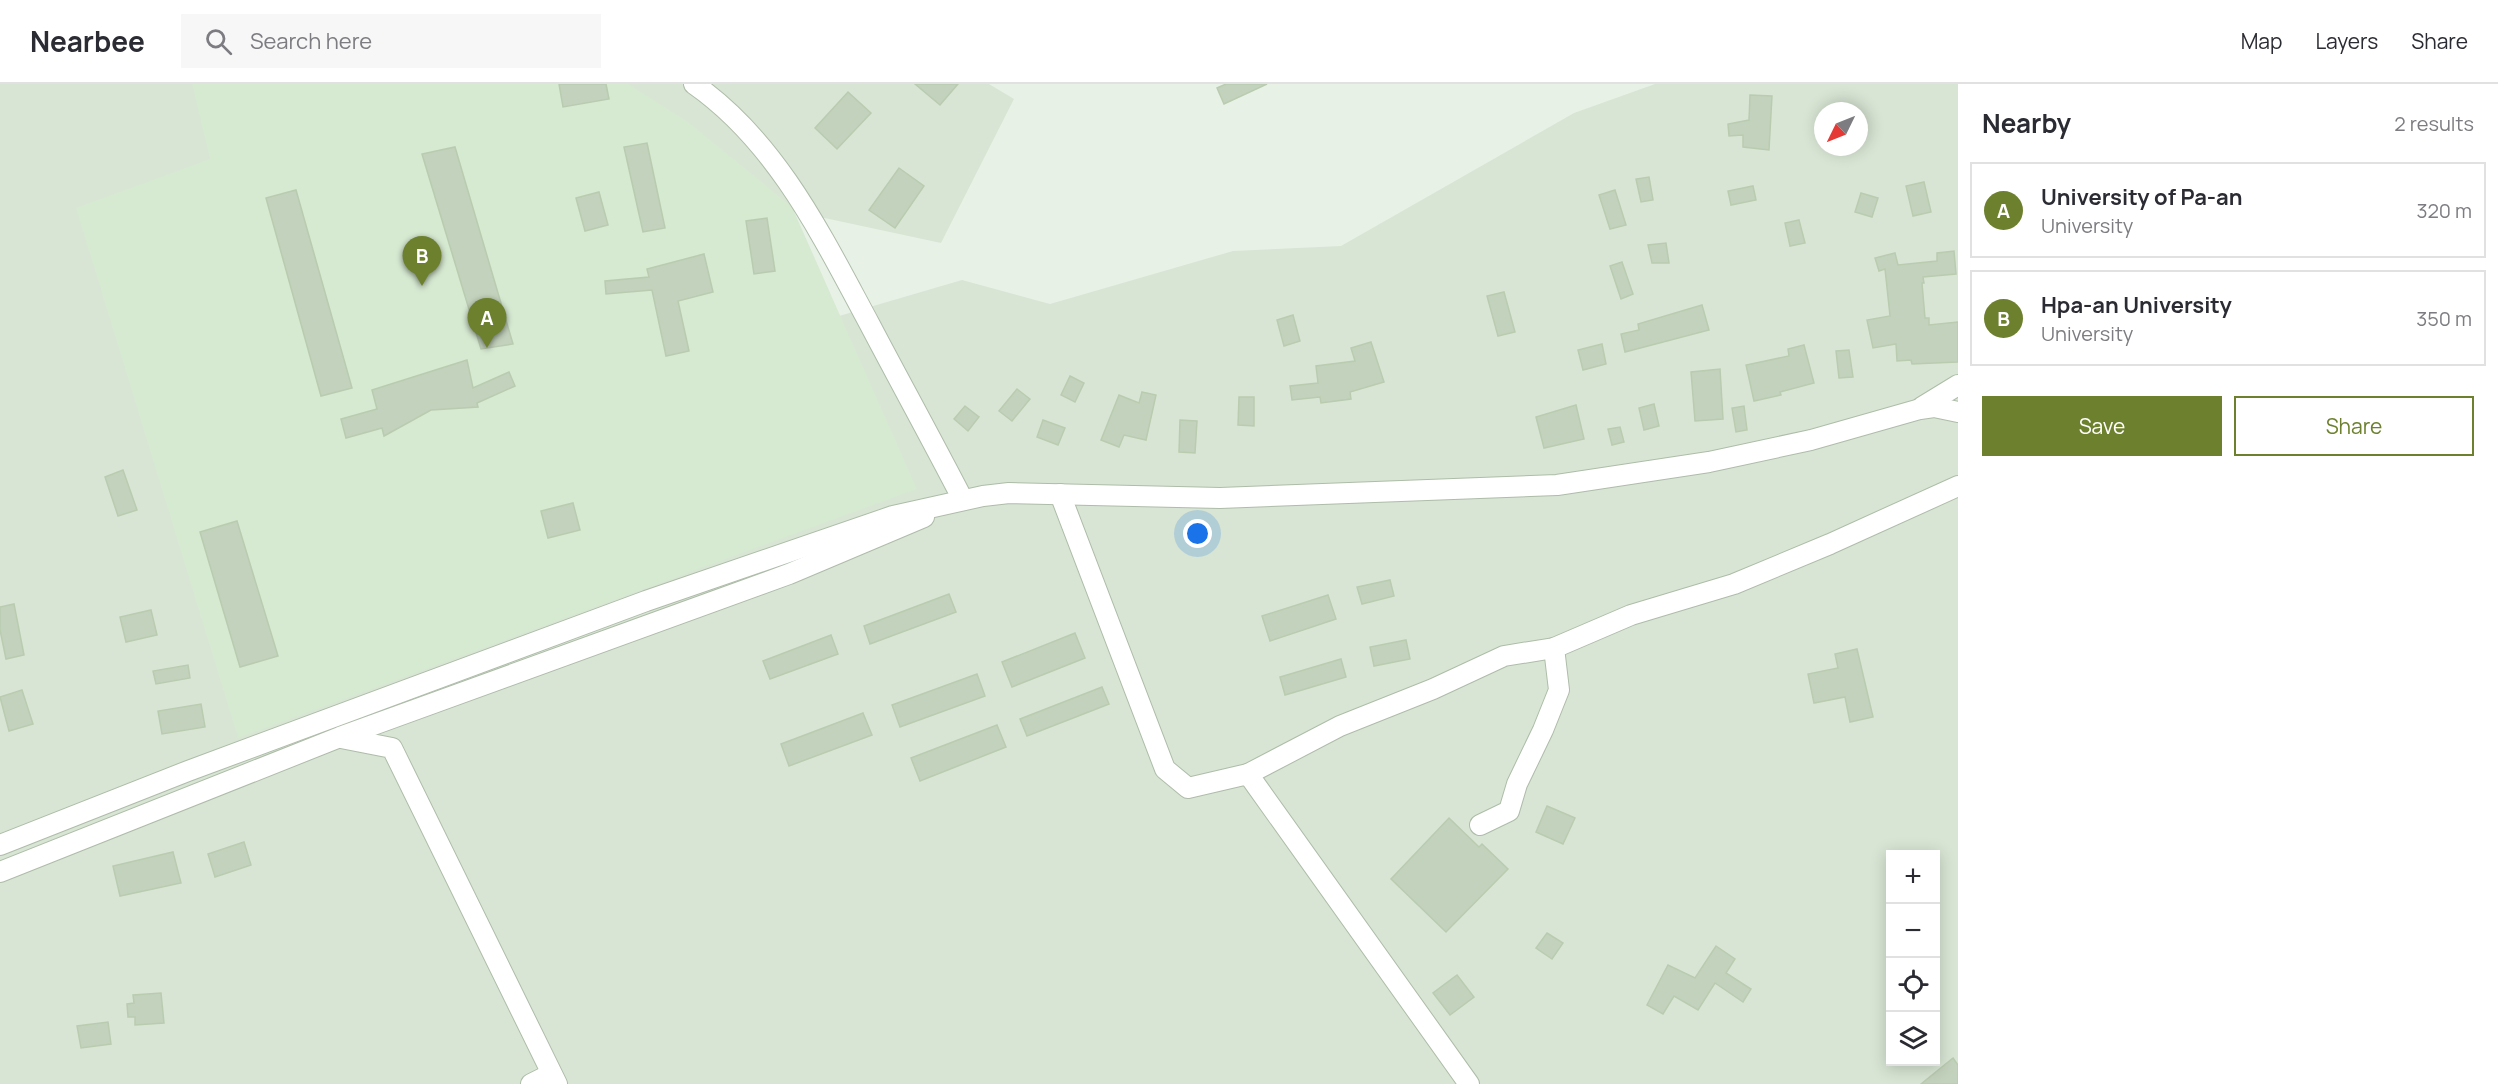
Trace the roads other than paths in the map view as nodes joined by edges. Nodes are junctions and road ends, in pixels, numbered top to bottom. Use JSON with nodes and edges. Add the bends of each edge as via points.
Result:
{"nodes":[{"id":1,"x":693,"y":84,"type":"edge"},
{"id":2,"x":719,"y":91,"type":"edge"},
{"id":3,"x":1958,"y":385,"type":"edge"},
{"id":4,"x":1920,"y":409,"type":"junction"},
{"id":5,"x":1958,"y":412,"type":"edge"},
{"id":6,"x":1958,"y":486,"type":"edge"},
{"id":7,"x":1060,"y":494,"type":"junction"},
{"id":8,"x":963,"y":500,"type":"junction"},
{"id":9,"x":781,"y":554,"type":"junction"},
{"id":10,"x":789,"y":574,"type":"junction"},
{"id":11,"x":519,"y":648,"type":"junction"},
{"id":12,"x":1554,"y":648,"type":"junction"},
{"id":13,"x":499,"y":656,"type":"junction"},
{"id":14,"x":525,"y":669,"type":"junction"},
{"id":15,"x":506,"y":676,"type":"junction"},
{"id":16,"x":333,"y":717,"type":"junction"},
{"id":17,"x":340,"y":737,"type":"junction"},
{"id":18,"x":188,"y":771,"type":"junction"},
{"id":19,"x":1248,"y":774,"type":"junction"},
{"id":20,"x":196,"y":793,"type":"junction"},
{"id":21,"x":71,"y":817,"type":"junction"},
{"id":22,"x":1480,"y":825,"type":"dead end"},
{"id":23,"x":80,"y":840,"type":"junction"},
{"id":24,"x":0,"y":845,"type":"edge"},
{"id":25,"x":0,"y":872,"type":"edge"},
{"id":26,"x":554,"y":1079,"type":"edge"},
{"id":27,"x":531,"y":1084,"type":"edge"},
{"id":28,"x":1469,"y":1084,"type":"edge"}],
"edges":[{"from":1,"to":2,"type":"street"},
{"from":2,"to":8,"type":"street","via":[[808,209]]},
{"from":3,"to":4,"type":"street"},
{"from":4,"to":5,"type":"street","via":[[1934,407]]},
{"from":4,"to":7,"type":"street","via":[[1810,440],[1709,462],[1557,485],[1220,498]]},
{"from":6,"to":12,"type":"street","via":[[1734,584],[1630,615]]},
{"from":7,"to":8,"type":"street","via":[[1009,493]]},
{"from":7,"to":19,"type":"street","via":[[1165,769],[1188,788]]},
{"from":8,"to":9,"type":"street","via":[[893,516]]},
{"from":8,"to":10,"type":"street"},
{"from":9,"to":10,"type":"street"},
{"from":9,"to":11,"type":"street"},
{"from":10,"to":14,"type":"street"},
{"from":11,"to":13,"type":"street"},
{"from":11,"to":14,"type":"street"},
{"from":12,"to":19,"type":"street","via":[[1504,656],[1340,726]]},
{"from":12,"to":22,"type":"street","via":[[1559,690],[1544,730],[1516,784],[1509,811]]},
{"from":13,"to":15,"type":"street"},
{"from":13,"to":16,"type":"street"},
{"from":14,"to":15,"type":"street"},
{"from":15,"to":17,"type":"street"},
{"from":16,"to":17,"type":"street"},
{"from":16,"to":18,"type":"street"},
{"from":17,"to":20,"type":"street"},
{"from":17,"to":26,"type":"street","via":[[392,748]]},
{"from":18,"to":20,"type":"street"},
{"from":18,"to":21,"type":"street"},
{"from":19,"to":28,"type":"street"},
{"from":20,"to":23,"type":"street"},
{"from":21,"to":23,"type":"street"},
{"from":21,"to":24,"type":"street"},
{"from":23,"to":25,"type":"street"},
{"from":26,"to":27,"type":"street"}]}
